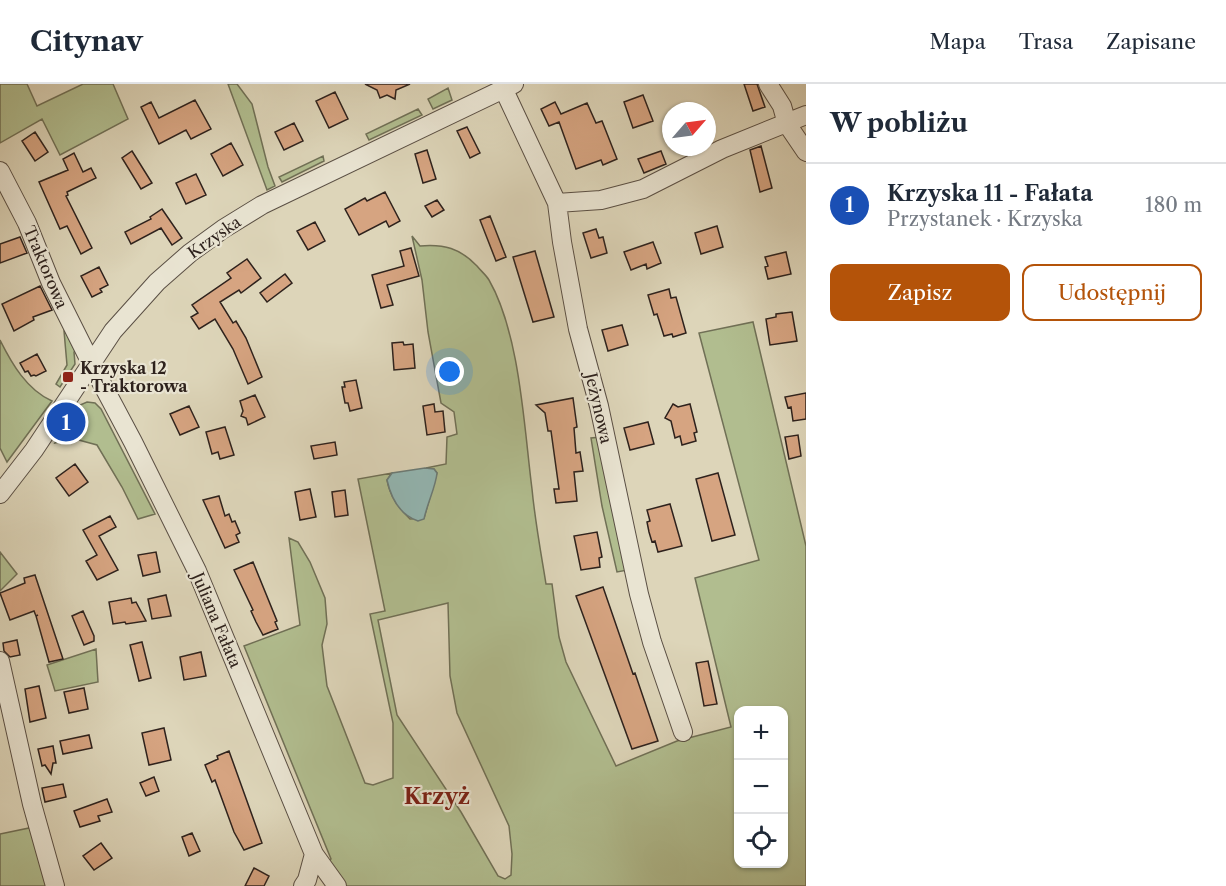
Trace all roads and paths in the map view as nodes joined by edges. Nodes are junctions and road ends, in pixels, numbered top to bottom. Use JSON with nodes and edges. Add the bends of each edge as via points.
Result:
{"nodes":[{"id":1,"x":768,"y":84,"type":"edge"},
{"id":2,"x":509,"y":87,"type":"edge"},
{"id":3,"x":806,"y":115,"type":"edge"},
{"id":4,"x":787,"y":124,"type":"junction"},
{"id":5,"x":806,"y":152,"type":"edge"},
{"id":6,"x":0,"y":171,"type":"edge"},
{"id":7,"x":557,"y":203,"type":"junction"},
{"id":8,"x":91,"y":363,"type":"junction"},
{"id":9,"x":0,"y":494,"type":"edge"},
{"id":10,"x":0,"y":660,"type":"edge"},
{"id":11,"x":683,"y":732,"type":"dead end"},
{"id":12,"x":314,"y":855,"type":"junction"},
{"id":13,"x":55,"y":886,"type":"edge"},
{"id":14,"x":303,"y":886,"type":"edge"},
{"id":15,"x":337,"y":886,"type":"edge"}],
"edges":[{"from":1,"to":4,"type":"street","via":[[782,106]]},
{"from":2,"to":7,"type":"street","name":"Jeżynowa"},
{"from":2,"to":8,"type":"street","name":"Krzyska","via":[[273,200],[223,229],[157,282]]},
{"from":3,"to":4,"type":"street"},
{"from":4,"to":5,"type":"street"},
{"from":4,"to":7,"type":"street","via":[[722,149],[643,189],[601,200]]},
{"from":6,"to":8,"type":"street","name":"Traktorowa"},
{"from":7,"to":11,"type":"street","name":"Jeżynowa","via":[[578,329],[594,385],[639,594]]},
{"from":8,"to":9,"type":"street","name":"Krzyska"},
{"from":8,"to":12,"type":"street","name":"Juliana Fałata","via":[[197,572]]},
{"from":10,"to":13,"type":"street"},
{"from":12,"to":14,"type":"street"},
{"from":12,"to":15,"type":"street","name":"Juliana Fałata"}]}
